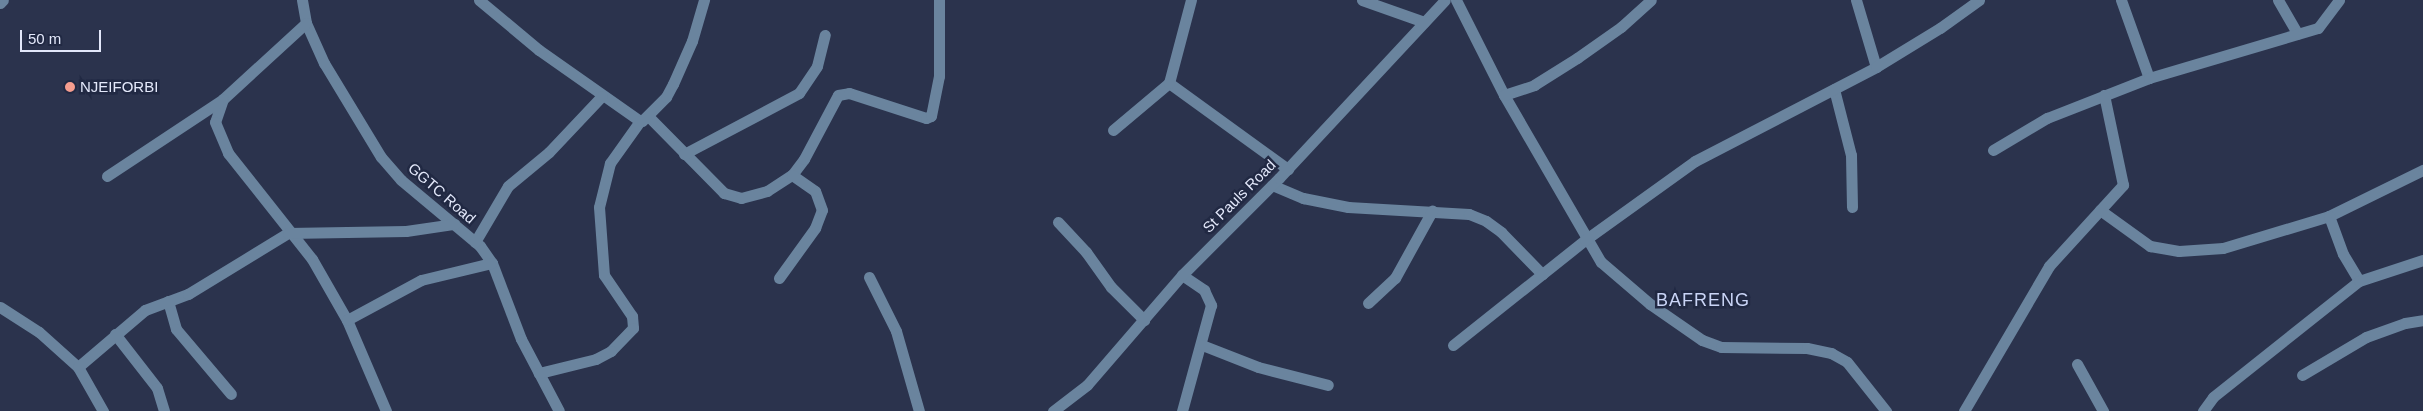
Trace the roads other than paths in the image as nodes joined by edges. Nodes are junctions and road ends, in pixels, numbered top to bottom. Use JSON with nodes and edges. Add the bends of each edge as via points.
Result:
{"nodes":[{"id":1,"x":3,"y":0,"type":"edge"},
{"id":2,"x":302,"y":0,"type":"edge"},
{"id":3,"x":479,"y":0,"type":"edge"},
{"id":4,"x":704,"y":0,"type":"edge"},
{"id":5,"x":939,"y":0,"type":"edge"},
{"id":6,"x":1191,"y":0,"type":"edge"},
{"id":7,"x":1362,"y":0,"type":"edge"},
{"id":8,"x":1445,"y":0,"type":"edge"},
{"id":9,"x":1456,"y":0,"type":"edge"},
{"id":10,"x":1651,"y":0,"type":"edge"},
{"id":11,"x":1856,"y":0,"type":"edge"},
{"id":12,"x":1979,"y":0,"type":"edge"},
{"id":13,"x":2122,"y":0,"type":"edge"},
{"id":14,"x":2278,"y":0,"type":"edge"},
{"id":15,"x":2339,"y":0,"type":"edge"},
{"id":16,"x":0,"y":3,"type":"edge"},
{"id":17,"x":1424,"y":22,"type":"junction"},
{"id":18,"x":306,"y":23,"type":"junction"},
{"id":19,"x":2298,"y":34,"type":"junction"},
{"id":20,"x":825,"y":35,"type":"dead end"},
{"id":21,"x":1876,"y":67,"type":"junction"},
{"id":22,"x":2149,"y":78,"type":"junction"},
{"id":23,"x":1169,"y":83,"type":"junction"},
{"id":24,"x":1834,"y":89,"type":"junction"},
{"id":25,"x":1504,"y":95,"type":"junction"},
{"id":26,"x":2104,"y":95,"type":"junction"},
{"id":27,"x":602,"y":96,"type":"junction"},
{"id":28,"x":223,"y":99,"type":"junction"},
{"id":29,"x":644,"y":119,"type":"junction"},
{"id":30,"x":1113,"y":130,"type":"dead end"},
{"id":31,"x":1993,"y":150,"type":"dead end"},
{"id":32,"x":684,"y":154,"type":"junction"},
{"id":33,"x":1288,"y":169,"type":"junction"},
{"id":34,"x":2423,"y":170,"type":"edge"},
{"id":35,"x":792,"y":175,"type":"junction"},
{"id":36,"x":106,"y":176,"type":"dead end"},
{"id":37,"x":1272,"y":185,"type":"junction"},
{"id":38,"x":1852,"y":207,"type":"dead end"},
{"id":39,"x":2100,"y":210,"type":"junction"},
{"id":40,"x":1432,"y":211,"type":"junction"},
{"id":41,"x":2328,"y":216,"type":"junction"},
{"id":42,"x":1058,"y":222,"type":"dead end"},
{"id":43,"x":454,"y":224,"type":"junction"},
{"id":44,"x":288,"y":233,"type":"junction"},
{"id":45,"x":1586,"y":240,"type":"junction"},
{"id":46,"x":475,"y":242,"type":"junction"},
{"id":47,"x":2423,"y":260,"type":"edge"},
{"id":48,"x":492,"y":263,"type":"junction"},
{"id":49,"x":1542,"y":274,"type":"junction"},
{"id":50,"x":1182,"y":275,"type":"junction"},
{"id":51,"x":869,"y":277,"type":"dead end"},
{"id":52,"x":779,"y":278,"type":"dead end"},
{"id":53,"x":2359,"y":281,"type":"junction"},
{"id":54,"x":168,"y":301,"type":"junction"},
{"id":55,"x":1368,"y":303,"type":"dead end"},
{"id":56,"x":0,"y":307,"type":"edge"},
{"id":57,"x":347,"y":320,"type":"junction"},
{"id":58,"x":1144,"y":320,"type":"junction"},
{"id":59,"x":2423,"y":320,"type":"edge"},
{"id":60,"x":115,"y":334,"type":"junction"},
{"id":61,"x":1202,"y":345,"type":"junction"},
{"id":62,"x":1453,"y":345,"type":"dead end"},
{"id":63,"x":2077,"y":364,"type":"dead end"},
{"id":64,"x":78,"y":368,"type":"junction"},
{"id":65,"x":539,"y":373,"type":"junction"},
{"id":66,"x":2302,"y":374,"type":"dead end"},
{"id":67,"x":1328,"y":385,"type":"dead end"},
{"id":68,"x":231,"y":394,"type":"dead end"},
{"id":69,"x":1058,"y":410,"type":"edge"},
{"id":70,"x":103,"y":411,"type":"edge"},
{"id":71,"x":164,"y":411,"type":"edge"},
{"id":72,"x":386,"y":411,"type":"edge"},
{"id":73,"x":560,"y":411,"type":"edge"},
{"id":74,"x":919,"y":411,"type":"edge"},
{"id":75,"x":1182,"y":411,"type":"edge"},
{"id":76,"x":1886,"y":411,"type":"edge"},
{"id":77,"x":1964,"y":411,"type":"edge"},
{"id":78,"x":2103,"y":411,"type":"edge"},
{"id":79,"x":2203,"y":411,"type":"edge"}],
"edges":[{"from":1,"to":16,"type":"street"},
{"from":2,"to":18,"type":"street","name":"GGTC Road"},
{"from":3,"to":27,"type":"street"},
{"from":4,"to":29,"type":"street","via":[[692,41],[673,84]]},
{"from":5,"to":35,"type":"street","via":[[939,76],[931,116],[926,118],[849,93],[838,95]]},
{"from":6,"to":23,"type":"street"},
{"from":7,"to":17,"type":"street"},
{"from":8,"to":17,"type":"street","name":"St Pauls Road"},
{"from":9,"to":25,"type":"street"},
{"from":10,"to":25,"type":"street","via":[[1621,27],[1577,58],[1534,85]]},
{"from":11,"to":21,"type":"street"},
{"from":12,"to":21,"type":"street"},
{"from":13,"to":22,"type":"street"},
{"from":14,"to":19,"type":"street"},
{"from":15,"to":19,"type":"street","via":[[2318,28]]},
{"from":17,"to":33,"type":"street","name":"St Pauls Road"},
{"from":18,"to":28,"type":"street"},
{"from":18,"to":43,"type":"street","name":"GGTC Road","via":[[324,63],[381,156],[402,180]]},
{"from":19,"to":22,"type":"street"},
{"from":20,"to":32,"type":"street","via":[[817,66],[799,93]]},
{"from":21,"to":24,"type":"street"},
{"from":22,"to":26,"type":"street"},
{"from":23,"to":30,"type":"street"},
{"from":23,"to":33,"type":"street"},
{"from":24,"to":38,"type":"street","via":[[1851,155]]},
{"from":24,"to":45,"type":"street","via":[[1695,161]]},
{"from":25,"to":45,"type":"street","via":[[1572,208]]},
{"from":26,"to":31,"type":"street","via":[[2047,118]]},
{"from":26,"to":39,"type":"street","via":[[2123,185]]},
{"from":27,"to":29,"type":"street"},
{"from":27,"to":46,"type":"street","via":[[549,152],[508,186]]},
{"from":28,"to":36,"type":"street"},
{"from":28,"to":44,"type":"street","via":[[215,122],[218,135],[228,154]]},
{"from":29,"to":32,"type":"street"},
{"from":29,"to":65,"type":"street","via":[[610,163],[599,207],[604,274],[632,316],[633,328],[611,351],[596,359]]},
{"from":32,"to":35,"type":"street","via":[[713,185],[741,198],[767,192]]},
{"from":33,"to":37,"type":"street","name":"St Pauls Road"},
{"from":34,"to":41,"type":"street"},
{"from":35,"to":52,"type":"street","via":[[814,191],[822,210],[815,228]]},
{"from":37,"to":40,"type":"street","via":[[1303,198],[1339,205]]},
{"from":37,"to":50,"type":"street","name":"St Pauls Road"},
{"from":39,"to":41,"type":"street","via":[[2150,246],[2179,251],[2223,248]]},
{"from":39,"to":77,"type":"street","via":[[2049,266]]},
{"from":40,"to":49,"type":"street","via":[[1470,214],[1486,220]]},
{"from":40,"to":55,"type":"street","via":[[1395,278]]},
{"from":41,"to":53,"type":"street","via":[[2343,254]]},
{"from":42,"to":58,"type":"street","via":[[1086,252],[1111,287]]},
{"from":43,"to":44,"type":"street","via":[[406,231]]},
{"from":43,"to":46,"type":"street","name":"GGTC Road"},
{"from":44,"to":54,"type":"street","via":[[188,294]]},
{"from":44,"to":57,"type":"street","via":[[303,246]]},
{"from":45,"to":49,"type":"street"},
{"from":45,"to":76,"type":"street","via":[[1601,262],[1623,283],[1702,340],[1721,347],[1807,348],[1831,353],[1848,362]]},
{"from":46,"to":48,"type":"street","name":"GGTC Road"},
{"from":47,"to":53,"type":"street"},
{"from":48,"to":57,"type":"street","via":[[421,280]]},
{"from":48,"to":65,"type":"street","name":"GGTC Road","via":[[521,339]]},
{"from":49,"to":62,"type":"street"},
{"from":50,"to":58,"type":"street","name":"St Pauls Road"},
{"from":50,"to":61,"type":"street","via":[[1204,290],[1211,305]]},
{"from":51,"to":74,"type":"street","via":[[896,330]]},
{"from":53,"to":79,"type":"street","via":[[2213,397]]},
{"from":54,"to":60,"type":"street","via":[[145,310]]},
{"from":54,"to":68,"type":"street","via":[[176,329]]},
{"from":56,"to":64,"type":"street","via":[[39,332]]},
{"from":57,"to":72,"type":"street"},
{"from":58,"to":69,"type":"street","name":"St Pauls Road","via":[[1087,385]]},
{"from":59,"to":66,"type":"street","via":[[2366,337]]},
{"from":60,"to":64,"type":"street"},
{"from":60,"to":71,"type":"street","via":[[157,388]]},
{"from":61,"to":67,"type":"street","via":[[1258,367]]},
{"from":61,"to":75,"type":"street"},
{"from":63,"to":78,"type":"street"},
{"from":64,"to":70,"type":"street"},
{"from":65,"to":73,"type":"street","name":"GGTC Road"}]}
